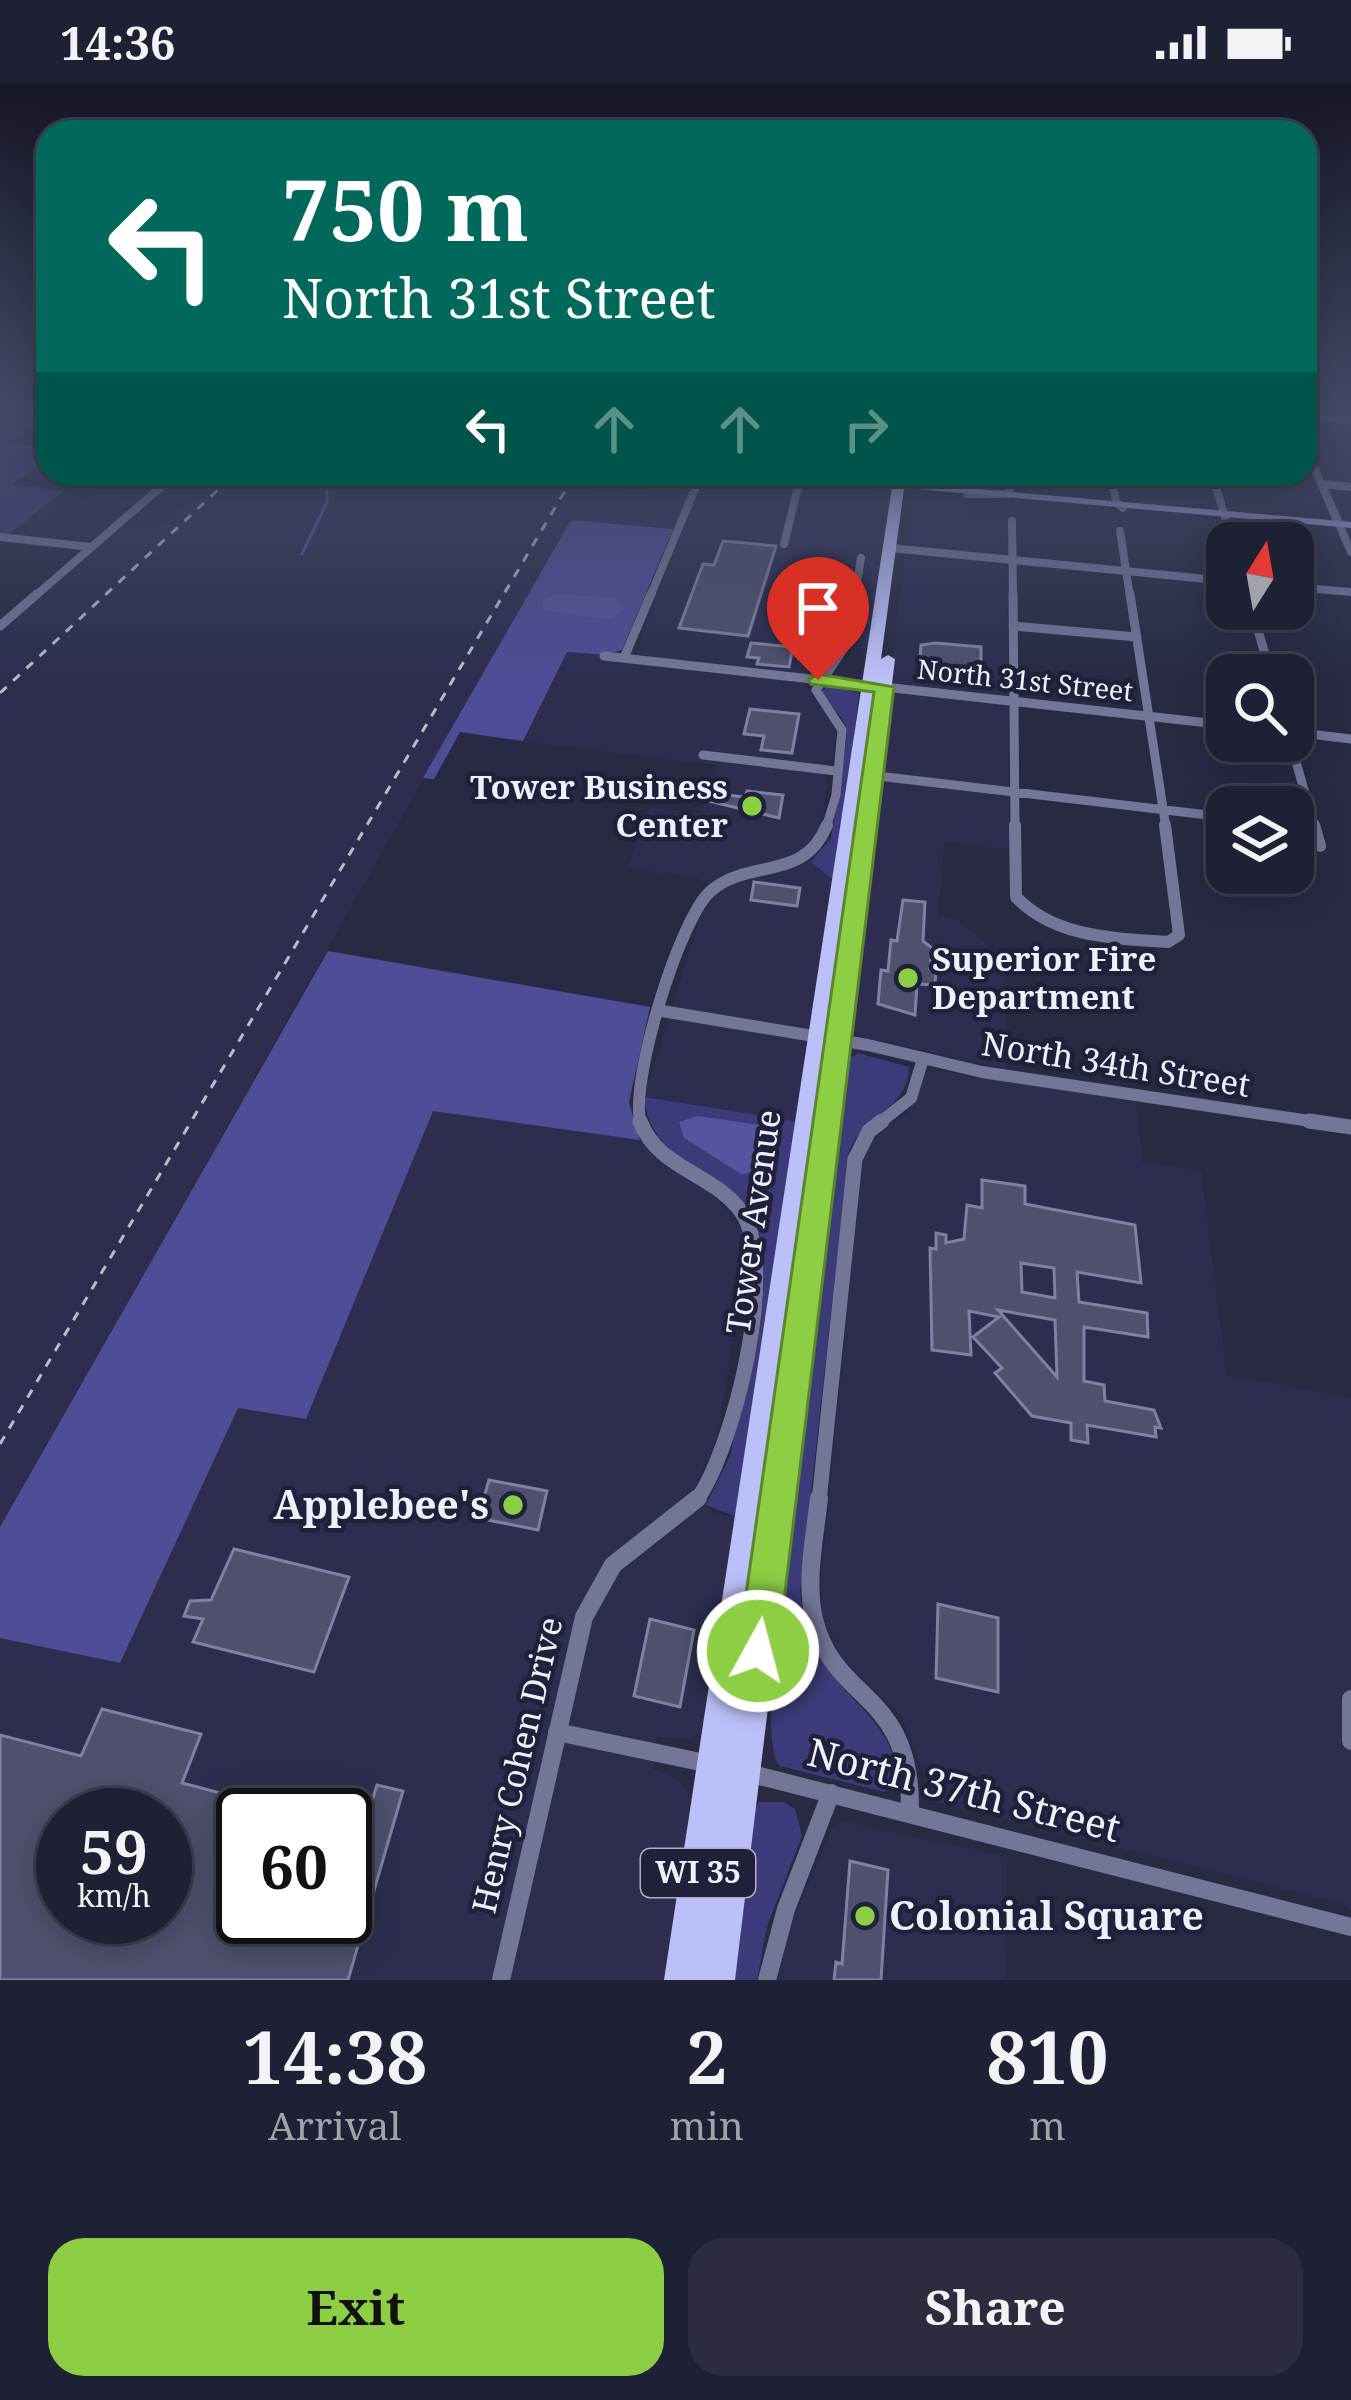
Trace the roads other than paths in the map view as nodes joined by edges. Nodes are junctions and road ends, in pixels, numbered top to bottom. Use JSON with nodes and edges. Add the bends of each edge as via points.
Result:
{"nodes":[{"id":1,"x":143,"y":502,"type":"edge"},
{"id":2,"x":689,"y":502,"type":"edge"},
{"id":3,"x":794,"y":502,"type":"edge"},
{"id":4,"x":902,"y":502,"type":"edge"},
{"id":5,"x":1076,"y":502,"type":"edge"},
{"id":6,"x":1088,"y":502,"type":"edge"},
{"id":7,"x":1120,"y":502,"type":"edge"},
{"id":8,"x":1221,"y":502,"type":"edge"},
{"id":9,"x":1121,"y":506,"type":"junction"},
{"id":10,"x":1224,"y":514,"type":"junction"},
{"id":11,"x":1012,"y":521,"type":"dead end"},
{"id":12,"x":1226,"y":522,"type":"edge"},
{"id":13,"x":1345,"y":525,"type":"edge"},
{"id":14,"x":1120,"y":531,"type":"dead end"},
{"id":15,"x":0,"y":537,"type":"edge"},
{"id":16,"x":784,"y":544,"type":"dead end"},
{"id":17,"x":91,"y":547,"type":"junction"},
{"id":18,"x":896,"y":549,"type":"junction"},
{"id":19,"x":1351,"y":552,"type":"edge"},
{"id":20,"x":861,"y":558,"type":"dead end"},
{"id":21,"x":1012,"y":560,"type":"junction"},
{"id":22,"x":1127,"y":571,"type":"junction"},
{"id":23,"x":1206,"y":578,"type":"edge"},
{"id":24,"x":857,"y":583,"type":"dead end"},
{"id":25,"x":1314,"y":588,"type":"edge"},
{"id":26,"x":1351,"y":592,"type":"edge"},
{"id":27,"x":0,"y":626,"type":"edge"},
{"id":28,"x":1013,"y":626,"type":"junction"},
{"id":29,"x":1137,"y":638,"type":"junction"},
{"id":30,"x":848,"y":641,"type":"dead end"},
{"id":31,"x":604,"y":656,"type":"dead end"},
{"id":32,"x":624,"y":658,"type":"junction"},
{"id":33,"x":818,"y":680,"type":"junction"},
{"id":34,"x":877,"y":686,"type":"junction"},
{"id":35,"x":1016,"y":701,"type":"junction"},
{"id":36,"x":1149,"y":716,"type":"junction"},
{"id":37,"x":1206,"y":723,"type":"edge"},
{"id":38,"x":1314,"y":735,"type":"edge"},
{"id":39,"x":1351,"y":739,"type":"edge"},
{"id":40,"x":703,"y":754,"type":"dead end"},
{"id":41,"x":1296,"y":762,"type":"edge"},
{"id":42,"x":856,"y":773,"type":"junction"},
{"id":43,"x":1016,"y":793,"type":"junction"},
{"id":44,"x":1164,"y":811,"type":"junction"},
{"id":45,"x":1206,"y":815,"type":"edge"},
{"id":46,"x":1320,"y":846,"type":"dead end"},
{"id":47,"x":662,"y":1011,"type":"junction"},
{"id":48,"x":828,"y":1038,"type":"junction"},
{"id":49,"x":922,"y":1059,"type":"junction"},
{"id":50,"x":1351,"y":1127,"type":"edge"},
{"id":51,"x":1351,"y":1699,"type":"edge"},
{"id":52,"x":557,"y":1732,"type":"junction"},
{"id":53,"x":1351,"y":1741,"type":"edge"},
{"id":54,"x":728,"y":1768,"type":"junction"},
{"id":55,"x":832,"y":1793,"type":"junction"},
{"id":56,"x":910,"y":1812,"type":"junction"},
{"id":57,"x":1351,"y":1928,"type":"edge"},
{"id":58,"x":501,"y":1980,"type":"edge"},
{"id":59,"x":682,"y":1980,"type":"edge"},
{"id":60,"x":717,"y":1980,"type":"edge"},
{"id":61,"x":767,"y":1980,"type":"edge"}],
"edges":[{"from":1,"to":17,"type":"street"},
{"from":2,"to":32,"type":"street"},
{"from":3,"to":16,"type":"street"},
{"from":4,"to":18,"type":"main road","name":"Tower Avenue","number":"WI 35"},
{"from":5,"to":9,"type":"main road"},
{"from":6,"to":9,"type":"main road"},
{"from":7,"to":9,"type":"street"},
{"from":8,"to":10,"type":"street"},
{"from":9,"to":10,"type":"main road"},
{"from":10,"to":12,"type":"street"},
{"from":10,"to":13,"type":"main road"},
{"from":11,"to":21,"type":"street"},
{"from":13,"to":19,"type":"street"},
{"from":14,"to":22,"type":"street"},
{"from":15,"to":17,"type":"street"},
{"from":17,"to":27,"type":"street"},
{"from":18,"to":21,"type":"street"},
{"from":18,"to":34,"type":"main road","name":"Tower Avenue","number":"WI 35"},
{"from":20,"to":24,"type":"street"},
{"from":21,"to":22,"type":"street"},
{"from":21,"to":28,"type":"street"},
{"from":22,"to":23,"type":"street"},
{"from":22,"to":29,"type":"street"},
{"from":25,"to":26,"type":"street"},
{"from":28,"to":29,"type":"street"},
{"from":28,"to":35,"type":"street"},
{"from":29,"to":36,"type":"street"},
{"from":30,"to":33,"type":"street"},
{"from":31,"to":32,"type":"street","name":"North 31st Street"},
{"from":32,"to":33,"type":"street","name":"North 31st Street"},
{"from":33,"to":34,"type":"street","name":"North 31st Street"},
{"from":33,"to":42,"type":"street","name":"Henry Cohen Drive","via":[[817,697],[842,730]]},
{"from":34,"to":35,"type":"street","name":"North 31st Street"},
{"from":34,"to":42,"type":"main road","name":"Tower Avenue","number":"WI 35"},
{"from":35,"to":36,"type":"street","name":"North 31st Street"},
{"from":35,"to":43,"type":"street"},
{"from":36,"to":37,"type":"street","name":"North 31st Street"},
{"from":36,"to":44,"type":"street"},
{"from":38,"to":39,"type":"street"},
{"from":40,"to":42,"type":"street"},
{"from":41,"to":46,"type":"street"},
{"from":42,"to":43,"type":"street"},
{"from":42,"to":47,"type":"street","name":"Henry Cohen Drive","via":[[815,852],[787,868],[725,881],[703,899]]},
{"from":42,"to":48,"type":"main road","name":"Tower Avenue","number":"WI 35"},
{"from":43,"to":44,"type":"street"},
{"from":43,"to":44,"type":"street","via":[[1016,897],[1030,916],[1168,942],[1179,935]]},
{"from":44,"to":45,"type":"street"},
{"from":47,"to":48,"type":"street","name":"North 34th Street"},
{"from":47,"to":52,"type":"street","name":"Henry Cohen Drive","via":[[637,1099],[640,1126],[665,1157],[714,1183],[741,1210],[755,1241],[752,1289],[718,1466],[692,1505],[632,1544],[603,1578],[577,1640]]},
{"from":48,"to":49,"type":"street","name":"North 34th Street"},
{"from":48,"to":54,"type":"main road","name":"Tower Avenue","number":"WI 35"},
{"from":49,"to":50,"type":"street","name":"North 34th Street"},
{"from":49,"to":56,"type":"street","via":[[910,1097],[869,1131],[855,1160],[810,1588],[825,1650],[902,1739]]},
{"from":51,"to":53,"type":"street"},
{"from":52,"to":54,"type":"street","name":"North 37th Street"},
{"from":52,"to":58,"type":"street","name":"Henry Cohen Drive"},
{"from":54,"to":55,"type":"street","name":"North 37th Street"},
{"from":54,"to":59,"type":"main road","name":"Tower Avenue","number":"WI 35"},
{"from":54,"to":60,"type":"main road","name":"Tower Avenue","number":"WI 35"},
{"from":55,"to":56,"type":"street","name":"North 37th Street"},
{"from":55,"to":61,"type":"street"},
{"from":56,"to":57,"type":"street","name":"North 37th Street"}]}
